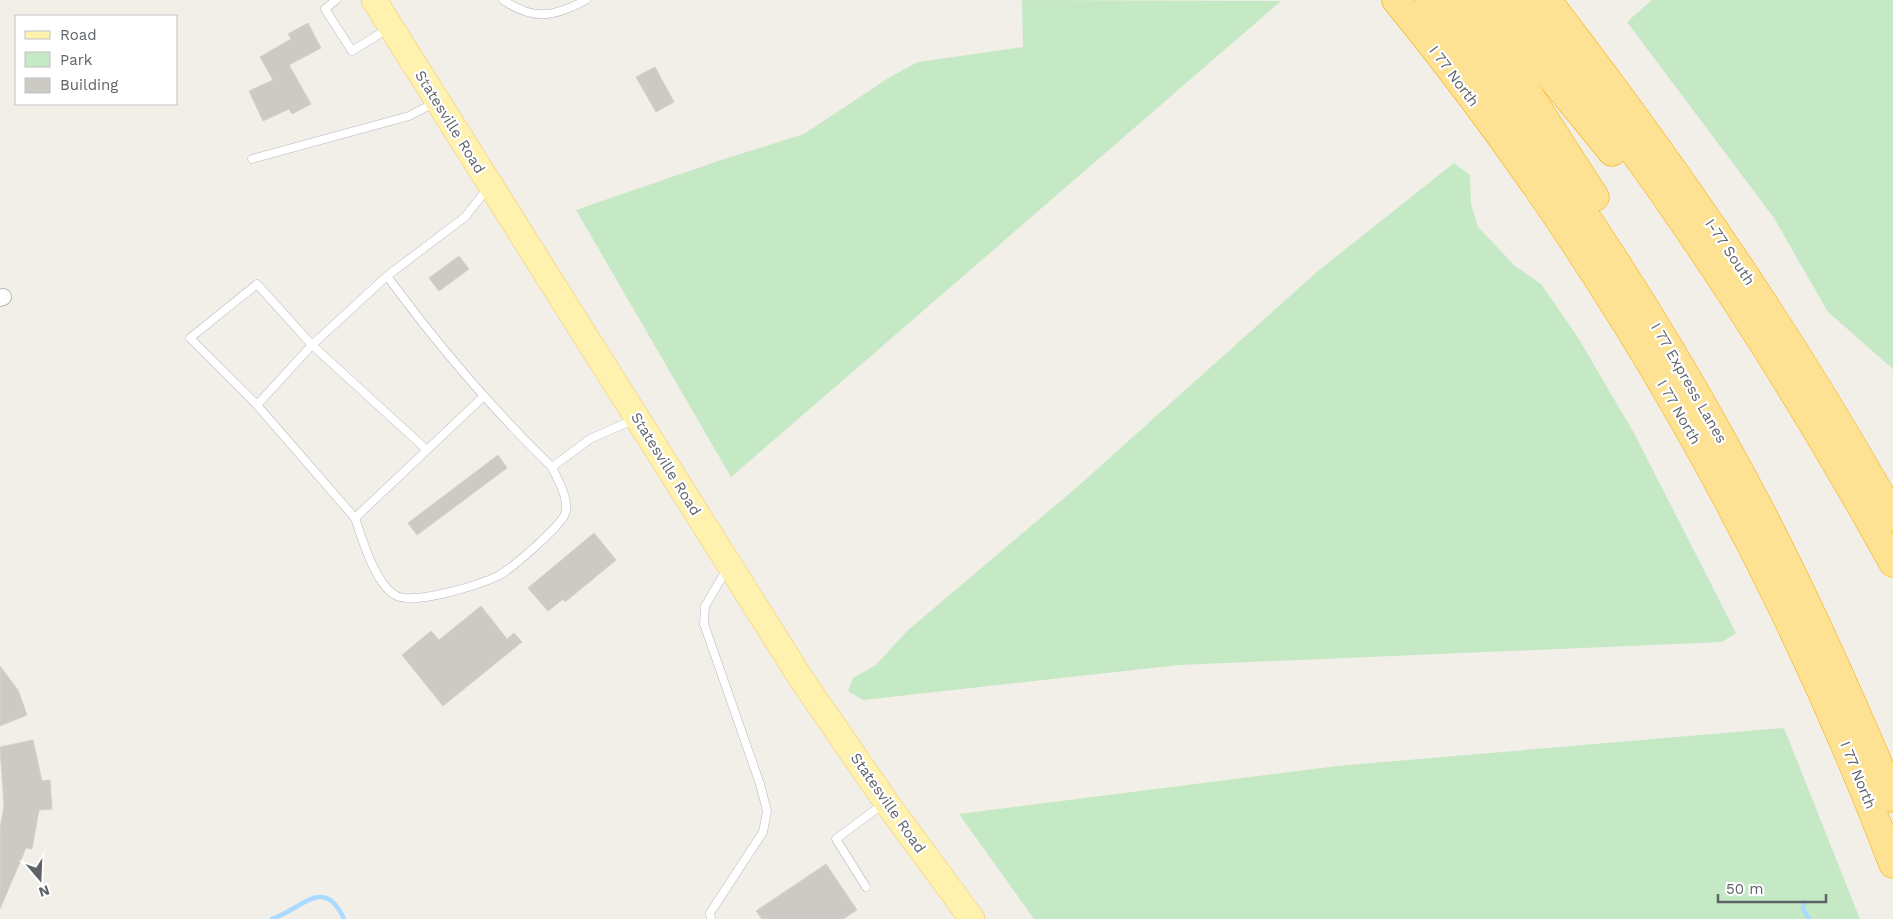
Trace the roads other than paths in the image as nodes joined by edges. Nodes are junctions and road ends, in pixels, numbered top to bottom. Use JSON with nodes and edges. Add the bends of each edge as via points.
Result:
{"nodes":[{"id":1,"x":336,"y":0,"type":"edge"},
{"id":2,"x":374,"y":0,"type":"edge"},
{"id":3,"x":503,"y":0,"type":"edge"},
{"id":4,"x":586,"y":0,"type":"edge"},
{"id":5,"x":1396,"y":0,"type":"edge"},
{"id":6,"x":1429,"y":0,"type":"edge"},
{"id":7,"x":1460,"y":0,"type":"edge"},
{"id":8,"x":1488,"y":0,"type":"edge"},
{"id":9,"x":1518,"y":0,"type":"edge"},
{"id":10,"x":1547,"y":0,"type":"edge"},
{"id":11,"x":390,"y":26,"type":"junction"},
{"id":12,"x":437,"y":101,"type":"junction"},
{"id":13,"x":252,"y":159,"type":"dead end"},
{"id":14,"x":490,"y":185,"type":"junction"},
{"id":15,"x":387,"y":276,"type":"junction"},
{"id":16,"x":1751,"y":325,"type":"junction"},
{"id":17,"x":312,"y":345,"type":"junction"},
{"id":18,"x":1688,"y":378,"type":"junction"},
{"id":19,"x":484,"y":396,"type":"junction"},
{"id":20,"x":257,"y":406,"type":"junction"},
{"id":21,"x":637,"y":418,"type":"junction"},
{"id":22,"x":427,"y":450,"type":"junction"},
{"id":23,"x":552,"y":467,"type":"junction"},
{"id":24,"x":1893,"y":517,"type":"edge"},
{"id":25,"x":355,"y":518,"type":"junction"},
{"id":26,"x":1893,"y":563,"type":"edge"},
{"id":27,"x":729,"y":565,"type":"junction"},
{"id":28,"x":1893,"y":798,"type":"edge"},
{"id":29,"x":886,"y":802,"type":"junction"},
{"id":30,"x":1893,"y":864,"type":"edge"},
{"id":31,"x":866,"y":887,"type":"dead end"},
{"id":32,"x":711,"y":919,"type":"edge"},
{"id":33,"x":972,"y":919,"type":"edge"}],
"edges":[{"from":1,"to":11,"type":"lane","via":[[325,9],[352,51]]},
{"from":2,"to":11,"type":"main road","name":"Statesville Road"},
{"from":3,"to":4,"type":"lane","via":[[518,10],[536,15],[552,14]]},
{"from":5,"to":30,"type":"highway","name":"I 77 North","via":[[1540,194],[1626,323],[1700,449],[1811,665]]},
{"from":6,"to":18,"type":"highway","name":"I 77 Express Lanes","via":[[1562,178]]},
{"from":7,"to":18,"type":"highway","via":[[1519,79],[1575,163],[1623,248]]},
{"from":8,"to":16,"type":"highway"},
{"from":9,"to":16,"type":"highway","via":[[1618,130]]},
{"from":10,"to":24,"type":"highway","name":"I-77 South","via":[[1727,247],[1812,380]]},
{"from":11,"to":12,"type":"main road","name":"Statesville Road"},
{"from":12,"to":13,"type":"lane","via":[[409,116]]},
{"from":12,"to":14,"type":"main road","name":"Statesville Road"},
{"from":14,"to":15,"type":"lane","via":[[465,217]]},
{"from":14,"to":21,"type":"main road","name":"Statesville Road"},
{"from":15,"to":17,"type":"lane"},
{"from":15,"to":19,"type":"lane","via":[[424,327]]},
{"from":16,"to":26,"type":"highway","via":[[1824,442]]},
{"from":17,"to":20,"type":"lane"},
{"from":17,"to":20,"type":"lane","via":[[257,284],[190,338]]},
{"from":17,"to":22,"type":"lane"},
{"from":18,"to":28,"type":"highway","name":"I 77 Express Lanes","via":[[1798,586]]},
{"from":19,"to":22,"type":"lane"},
{"from":19,"to":23,"type":"lane"},
{"from":20,"to":25,"type":"lane"},
{"from":21,"to":23,"type":"lane","via":[[590,438]]},
{"from":21,"to":27,"type":"main road","name":"Statesville Road"},
{"from":22,"to":25,"type":"lane"},
{"from":23,"to":25,"type":"lane","via":[[566,505],[557,527],[498,575],[428,598],[407,599],[394,595],[368,559]]},
{"from":27,"to":29,"type":"main road","name":"Statesville Road","via":[[800,677]]},
{"from":27,"to":32,"type":"lane","via":[[705,606],[704,624],[767,811],[763,832],[710,913]]},
{"from":29,"to":31,"type":"lane","via":[[836,839]]},
{"from":29,"to":33,"type":"main road","name":"Statesville Road"}]}
